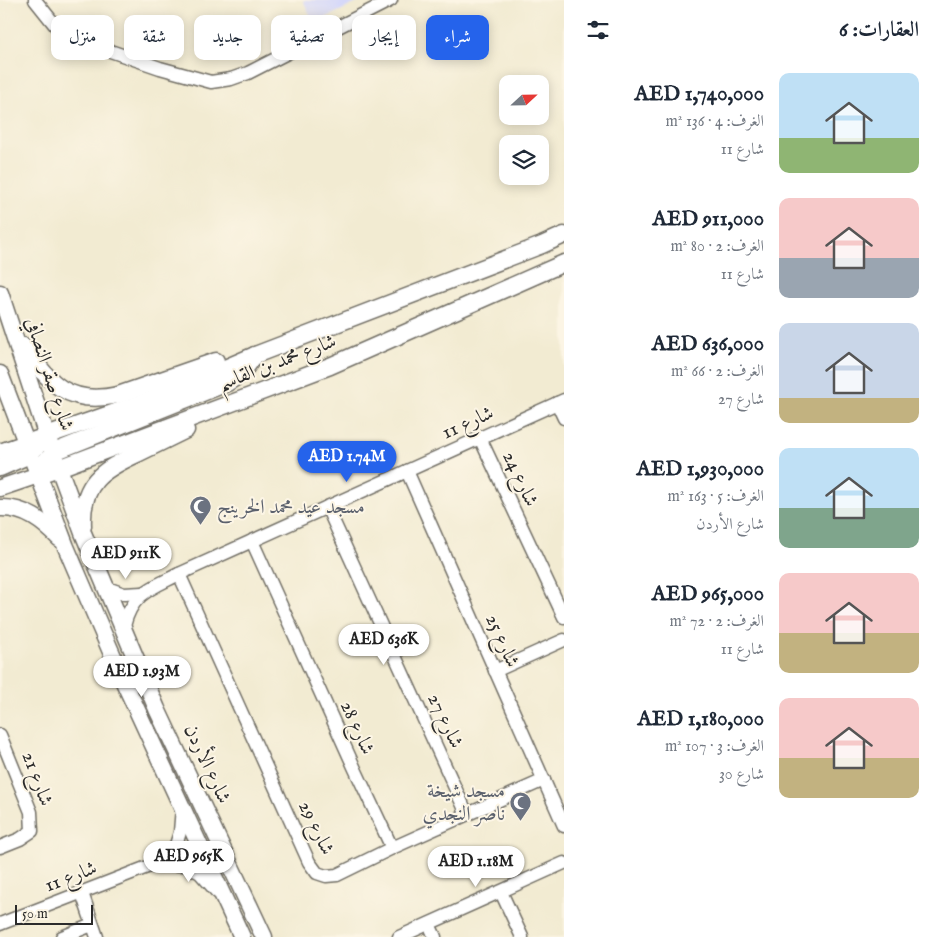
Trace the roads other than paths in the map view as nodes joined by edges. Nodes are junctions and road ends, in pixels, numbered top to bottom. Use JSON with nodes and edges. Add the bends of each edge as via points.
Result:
{"nodes":[{"id":1,"x":35,"y":0,"type":"edge"},
{"id":2,"x":391,"y":0,"type":"edge"},
{"id":3,"x":564,"y":234,"type":"edge"},
{"id":4,"x":542,"y":245,"type":"junction"},
{"id":5,"x":564,"y":263,"type":"edge"},
{"id":6,"x":0,"y":293,"type":"edge"},
{"id":7,"x":13,"y":330,"type":"junction"},
{"id":8,"x":374,"y":348,"type":"junction"},
{"id":9,"x":255,"y":355,"type":"junction"},
{"id":10,"x":0,"y":374,"type":"edge"},
{"id":11,"x":253,"y":396,"type":"junction"},
{"id":12,"x":560,"y":401,"type":"edge"},
{"id":13,"x":564,"y":418,"type":"edge"},
{"id":14,"x":47,"y":436,"type":"junction"},
{"id":15,"x":480,"y":438,"type":"junction"},
{"id":16,"x":28,"y":448,"type":"junction"},
{"id":17,"x":0,"y":452,"type":"edge"},
{"id":18,"x":56,"y":461,"type":"junction"},
{"id":19,"x":0,"y":468,"type":"edge"},
{"id":20,"x":407,"y":471,"type":"junction"},
{"id":21,"x":38,"y":475,"type":"junction"},
{"id":22,"x":0,"y":488,"type":"edge"},
{"id":23,"x":327,"y":507,"type":"junction"},
{"id":24,"x":0,"y":508,"type":"edge"},
{"id":25,"x":83,"y":533,"type":"junction"},
{"id":26,"x":252,"y":541,"type":"junction"},
{"id":27,"x":66,"y":547,"type":"junction"},
{"id":28,"x":179,"y":574,"type":"junction"},
{"id":29,"x":107,"y":588,"type":"junction"},
{"id":30,"x":142,"y":593,"type":"junction"},
{"id":31,"x":564,"y":617,"type":"edge"},
{"id":32,"x":124,"y":626,"type":"junction"},
{"id":33,"x":564,"y":640,"type":"edge"},
{"id":34,"x":495,"y":671,"type":"junction"},
{"id":35,"x":142,"y":674,"type":"junction"},
{"id":36,"x":124,"y":682,"type":"junction"},
{"id":37,"x":157,"y":709,"type":"junction"},
{"id":38,"x":139,"y":716,"type":"junction"},
{"id":39,"x":0,"y":734,"type":"edge"},
{"id":40,"x":544,"y":780,"type":"junction"},
{"id":41,"x":182,"y":807,"type":"junction"},
{"id":42,"x":467,"y":814,"type":"junction"},
{"id":43,"x":564,"y":826,"type":"edge"},
{"id":44,"x":0,"y":847,"type":"edge"},
{"id":45,"x":392,"y":848,"type":"junction"},
{"id":46,"x":564,"y":863,"type":"edge"},
{"id":47,"x":155,"y":864,"type":"junction"},
{"id":48,"x":501,"y":892,"type":"junction"},
{"id":49,"x":82,"y":893,"type":"junction"},
{"id":50,"x":224,"y":899,"type":"junction"},
{"id":51,"x":0,"y":924,"type":"edge"},
{"id":52,"x":429,"y":924,"type":"junction"},
{"id":53,"x":94,"y":931,"type":"edge"},
{"id":54,"x":62,"y":937,"type":"edge"},
{"id":55,"x":242,"y":937,"type":"edge"},
{"id":56,"x":264,"y":937,"type":"edge"},
{"id":57,"x":399,"y":937,"type":"edge"},
{"id":58,"x":435,"y":937,"type":"edge"},
{"id":59,"x":522,"y":937,"type":"edge"}],
"edges":[{"from":1,"to":2,"type":"street","via":[[59,30],[78,40],[210,82],[248,73]]},
{"from":3,"to":4,"type":"main road","name":"شارع محمد بن القاسم"},
{"from":4,"to":8,"type":"main road","via":[[556,252],[553,262],[408,323]]},
{"from":4,"to":9,"type":"main road","name":"شارع محمد بن القاسم"},
{"from":5,"to":8,"type":"main road","name":"شارع محمد بن القاسم"},
{"from":6,"to":7,"type":"main road","name":"شارع صقر النصافي"},
{"from":7,"to":9,"type":"main road","via":[[53,384],[78,396],[91,398],[118,395],[229,357]]},
{"from":7,"to":14,"type":"main road","name":"شارع صقر النصافي"},
{"from":8,"to":11,"type":"main road","name":"شارع محمد بن القاسم"},
{"from":9,"to":14,"type":"main road","name":"شارع محمد بن القاسم","via":[[153,399]]},
{"from":9,"to":18,"type":"main road","via":[[241,374],[227,383]]},
{"from":10,"to":16,"type":"main road"},
{"from":11,"to":18,"type":"main road","name":"شارع محمد بن القاسم"},
{"from":11,"to":25,"type":"main road","via":[[106,469],[87,494],[82,515]]},
{"from":12,"to":13,"type":"street"},
{"from":12,"to":15,"type":"street","name":"شارع 11"},
{"from":14,"to":16,"type":"main road","name":"شارع محمد بن القاسم"},
{"from":14,"to":18,"type":"main road","name":"شارع صقر النصافي"},
{"from":15,"to":20,"type":"street","name":"شارع 11"},
{"from":15,"to":31,"type":"street","name":"شارع 24"},
{"from":16,"to":17,"type":"main road","name":"شارع محمد بن القاسم"},
{"from":16,"to":19,"type":"main road","via":[[16,462]]},
{"from":16,"to":21,"type":"main road"},
{"from":18,"to":21,"type":"main road","name":"شارع محمد بن القاسم"},
{"from":18,"to":25,"type":"main road","name":"شارع الأردن"},
{"from":20,"to":23,"type":"street","name":"شارع 11"},
{"from":20,"to":34,"type":"street","name":"شارع 25"},
{"from":21,"to":22,"type":"main road","name":"شارع محمد بن القاسم"},
{"from":21,"to":27,"type":"main road","name":"شارع الأردن"},
{"from":23,"to":26,"type":"street","name":"شارع 11"},
{"from":23,"to":42,"type":"street","name":"شارع 27"},
{"from":24,"to":27,"type":"main road","via":[[15,509],[35,517]]},
{"from":25,"to":29,"type":"main road","name":"شارع الأردن"},
{"from":26,"to":28,"type":"street","name":"شارع 11"},
{"from":26,"to":45,"type":"street","name":"شارع 28"},
{"from":27,"to":36,"type":"main road","name":"شارع الأردن"},
{"from":28,"to":30,"type":"street","name":"شارع 11"},
{"from":28,"to":45,"type":"street","name":"شارع 29","via":[[309,862],[317,873],[337,875]]},
{"from":29,"to":30,"type":"street","via":[[124,594]]},
{"from":29,"to":32,"type":"main road","name":"شارع الأردن"},
{"from":30,"to":32,"type":"street","name":"شارع 11","via":[[130,608]]},
{"from":32,"to":35,"type":"main road","name":"شارع الأردن"},
{"from":33,"to":34,"type":"street"},
{"from":34,"to":40,"type":"street","name":"شارع 25"},
{"from":35,"to":36,"type":"main road","via":[[133,685]]},
{"from":35,"to":37,"type":"main road","name":"شارع الأردن"},
{"from":36,"to":38,"type":"main road","name":"شارع الأردن"},
{"from":37,"to":38,"type":"main road","via":[[146,707]]},
{"from":37,"to":56,"type":"main road","name":"شارع الأردن"},
{"from":38,"to":41,"type":"main road","name":"شارع الأردن"},
{"from":39,"to":44,"type":"street","name":"شارع 21","via":[[31,812],[32,831],[20,840]]},
{"from":40,"to":42,"type":"street","name":"شارع 29"},
{"from":40,"to":43,"type":"street","name":"شارع 25"},
{"from":41,"to":47,"type":"street","name":"شارع 11","via":[[176,845]]},
{"from":41,"to":50,"type":"main road","name":"شارع الأردن"},
{"from":42,"to":45,"type":"street","name":"شارع 29"},
{"from":46,"to":48,"type":"street"},
{"from":47,"to":49,"type":"street","name":"شارع 11"},
{"from":47,"to":50,"type":"street","name":"شارع 11","via":[[186,865],[200,873]]},
{"from":48,"to":52,"type":"street"},
{"from":48,"to":59,"type":"street"},
{"from":49,"to":51,"type":"street","name":"شارع 11"},
{"from":49,"to":53,"type":"street"},
{"from":50,"to":55,"type":"main road","name":"شارع الأردن"},
{"from":52,"to":57,"type":"street"},
{"from":52,"to":58,"type":"street"},
{"from":53,"to":54,"type":"street"}]}
